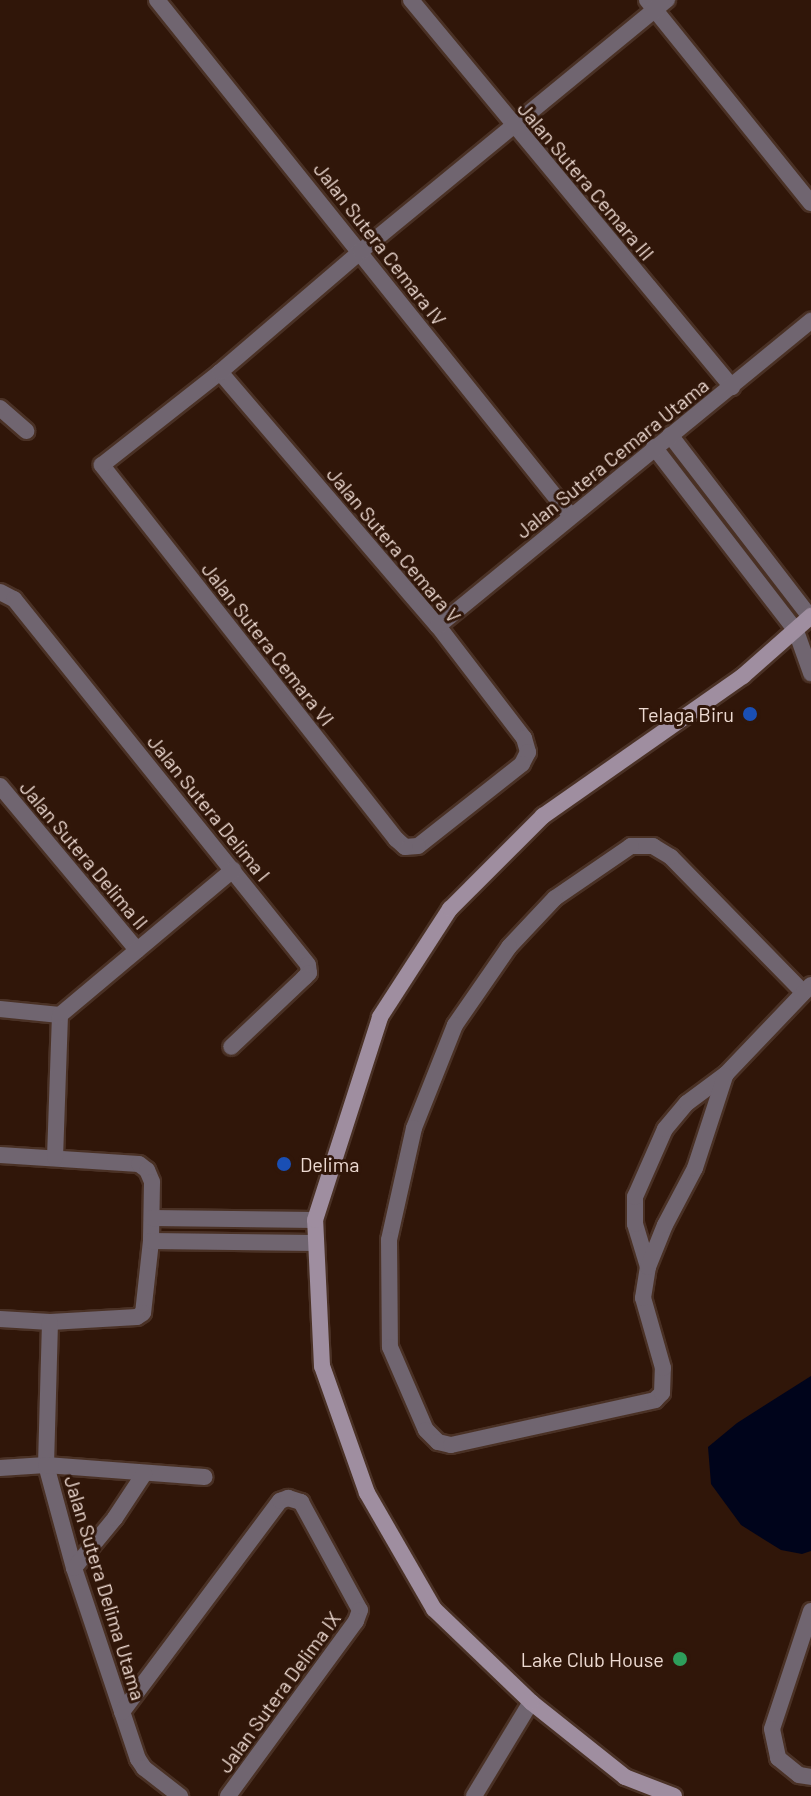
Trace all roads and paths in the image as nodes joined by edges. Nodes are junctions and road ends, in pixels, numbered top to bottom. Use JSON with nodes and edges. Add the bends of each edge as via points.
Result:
{"nodes":[{"id":1,"x":157,"y":0,"type":"edge"},
{"id":2,"x":411,"y":0,"type":"edge"},
{"id":3,"x":656,"y":3,"type":"edge"},
{"id":4,"x":514,"y":126,"type":"junction"},
{"id":5,"x":811,"y":203,"type":"edge"},
{"id":6,"x":361,"y":251,"type":"junction"},
{"id":7,"x":811,"y":321,"type":"edge"},
{"id":8,"x":220,"y":372,"type":"junction"},
{"id":9,"x":732,"y":387,"type":"junction"},
{"id":10,"x":0,"y":408,"type":"edge"},
{"id":11,"x":26,"y":431,"type":"dead end"},
{"id":12,"x":670,"y":435,"type":"junction"},
{"id":13,"x":654,"y":447,"type":"junction"},
{"id":14,"x":570,"y":515,"type":"junction"},
{"id":15,"x":0,"y":592,"type":"edge"},
{"id":16,"x":811,"y":617,"type":"edge"},
{"id":17,"x":438,"y":626,"type":"junction"},
{"id":18,"x":796,"y":631,"type":"junction"},
{"id":19,"x":810,"y":671,"type":"edge"},
{"id":20,"x":0,"y":786,"type":"edge"},
{"id":21,"x":482,"y":795,"type":"joint"},
{"id":22,"x":233,"y":870,"type":"junction"},
{"id":23,"x":137,"y":950,"type":"junction"},
{"id":24,"x":807,"y":989,"type":"edge"},
{"id":25,"x":0,"y":993,"type":"edge"},
{"id":26,"x":7,"y":1010,"type":"edge"},
{"id":27,"x":60,"y":1015,"type":"junction"},
{"id":28,"x":231,"y":1047,"type":"dead end"},
{"id":29,"x":726,"y":1074,"type":"junction"},
{"id":30,"x":0,"y":1155,"type":"edge"},
{"id":31,"x":55,"y":1158,"type":"junction"},
{"id":32,"x":152,"y":1218,"type":"junction"},
{"id":33,"x":315,"y":1220,"type":"junction"},
{"id":34,"x":151,"y":1241,"type":"junction"},
{"id":35,"x":315,"y":1243,"type":"junction"},
{"id":36,"x":648,"y":1267,"type":"junction"},
{"id":37,"x":0,"y":1319,"type":"edge"},
{"id":38,"x":50,"y":1322,"type":"junction"},
{"id":39,"x":46,"y":1465,"type":"junction"},
{"id":40,"x":0,"y":1468,"type":"edge"},
{"id":41,"x":144,"y":1474,"type":"junction"},
{"id":42,"x":205,"y":1477,"type":"dead end"},
{"id":43,"x":74,"y":1568,"type":"junction"},
{"id":44,"x":811,"y":1611,"type":"edge"},
{"id":45,"x":531,"y":1702,"type":"junction"},
{"id":46,"x":122,"y":1712,"type":"junction"},
{"id":47,"x":811,"y":1777,"type":"edge"},
{"id":48,"x":180,"y":1796,"type":"edge"},
{"id":49,"x":228,"y":1796,"type":"edge"},
{"id":50,"x":474,"y":1796,"type":"edge"},
{"id":51,"x":674,"y":1796,"type":"edge"}],
"edges":[{"from":1,"to":6,"type":"street","name":"Jalan Sutera Cemara IV"},
{"from":2,"to":4,"type":"street","name":"Jalan Sutera Cemara III"},
{"from":3,"to":4,"type":"street"},
{"from":3,"to":5,"type":"street"},
{"from":4,"to":6,"type":"street"},
{"from":4,"to":9,"type":"street","name":"Jalan Sutera Cemara III"},
{"from":6,"to":8,"type":"street"},
{"from":6,"to":14,"type":"street","name":"Jalan Sutera Cemara IV"},
{"from":7,"to":9,"type":"street","name":"Jalan Sutera Cemara Utama"},
{"from":8,"to":17,"type":"street","name":"Jalan Sutera Cemara V"},
{"from":8,"to":21,"type":"street","name":"Jalan Sutera Cemara VI","via":[[102,465],[405,847],[418,846]]},
{"from":9,"to":12,"type":"street","name":"Jalan Sutera Cemara Utama"},
{"from":10,"to":11,"type":"street"},
{"from":12,"to":13,"type":"street","name":"Jalan Sutera Cemara Utama"},
{"from":12,"to":16,"type":"street"},
{"from":13,"to":14,"type":"street","name":"Jalan Sutera Cemara Utama"},
{"from":13,"to":18,"type":"street"},
{"from":14,"to":17,"type":"street","name":"Jalan Sutera Cemara Utama"},
{"from":15,"to":22,"type":"street","name":"Jalan Sutera Delima I","via":[[14,599]]},
{"from":16,"to":18,"type":"street"},
{"from":17,"to":21,"type":"street","name":"Jalan Sutera Cemara V","via":[[524,738],[528,752],[522,764]]},
{"from":18,"to":19,"type":"street"},
{"from":18,"to":33,"type":"street","via":[[743,676],[543,816],[450,909],[380,1017]]},
{"from":20,"to":23,"type":"street","name":"Jalan Sutera Delima II"},
{"from":22,"to":23,"type":"street"},
{"from":22,"to":28,"type":"street","name":"Jalan Sutera Delima I","via":[[309,973]]},
{"from":23,"to":27,"type":"street"},
{"from":24,"to":29,"type":"street"},
{"from":24,"to":36,"type":"street","via":[[671,857],[653,846],[631,846],[555,898],[509,947],[455,1025],[414,1128],[389,1240],[390,1347],[426,1430],[438,1442],[451,1445],[655,1400],[662,1393],[663,1368],[643,1298]]},
{"from":25,"to":26,"type":"street"},
{"from":26,"to":27,"type":"street"},
{"from":27,"to":31,"type":"street"},
{"from":29,"to":36,"type":"street","via":[[695,1168]]},
{"from":29,"to":36,"type":"street","via":[[687,1103],[665,1129],[635,1197],[635,1224]]},
{"from":30,"to":31,"type":"street"},
{"from":31,"to":32,"type":"street","via":[[139,1164],[152,1182]]},
{"from":32,"to":33,"type":"street"},
{"from":32,"to":34,"type":"street"},
{"from":33,"to":35,"type":"street"},
{"from":34,"to":35,"type":"street"},
{"from":34,"to":38,"type":"street","via":[[143,1313]]},
{"from":35,"to":45,"type":"street","via":[[322,1366],[367,1493],[434,1609]]},
{"from":37,"to":38,"type":"street"},
{"from":38,"to":39,"type":"street","name":"Jalan Sutera Delima Utama"},
{"from":39,"to":40,"type":"street"},
{"from":39,"to":41,"type":"street"},
{"from":39,"to":43,"type":"street","name":"Jalan Sutera Delima Utama"},
{"from":41,"to":42,"type":"street"},
{"from":41,"to":43,"type":"street"},
{"from":43,"to":46,"type":"street","name":"Jalan Sutera Delima Utama"},
{"from":44,"to":47,"type":"street","via":[[772,1729],[778,1758],[799,1775]]},
{"from":45,"to":50,"type":"street"},
{"from":45,"to":51,"type":"street","via":[[625,1777]]},
{"from":46,"to":48,"type":"street","name":"Jalan Sutera Delima Utama","via":[[144,1768]]},
{"from":46,"to":49,"type":"street","name":"Jalan Sutera Delima IX","via":[[280,1501],[301,1502],[360,1610]]}]}
